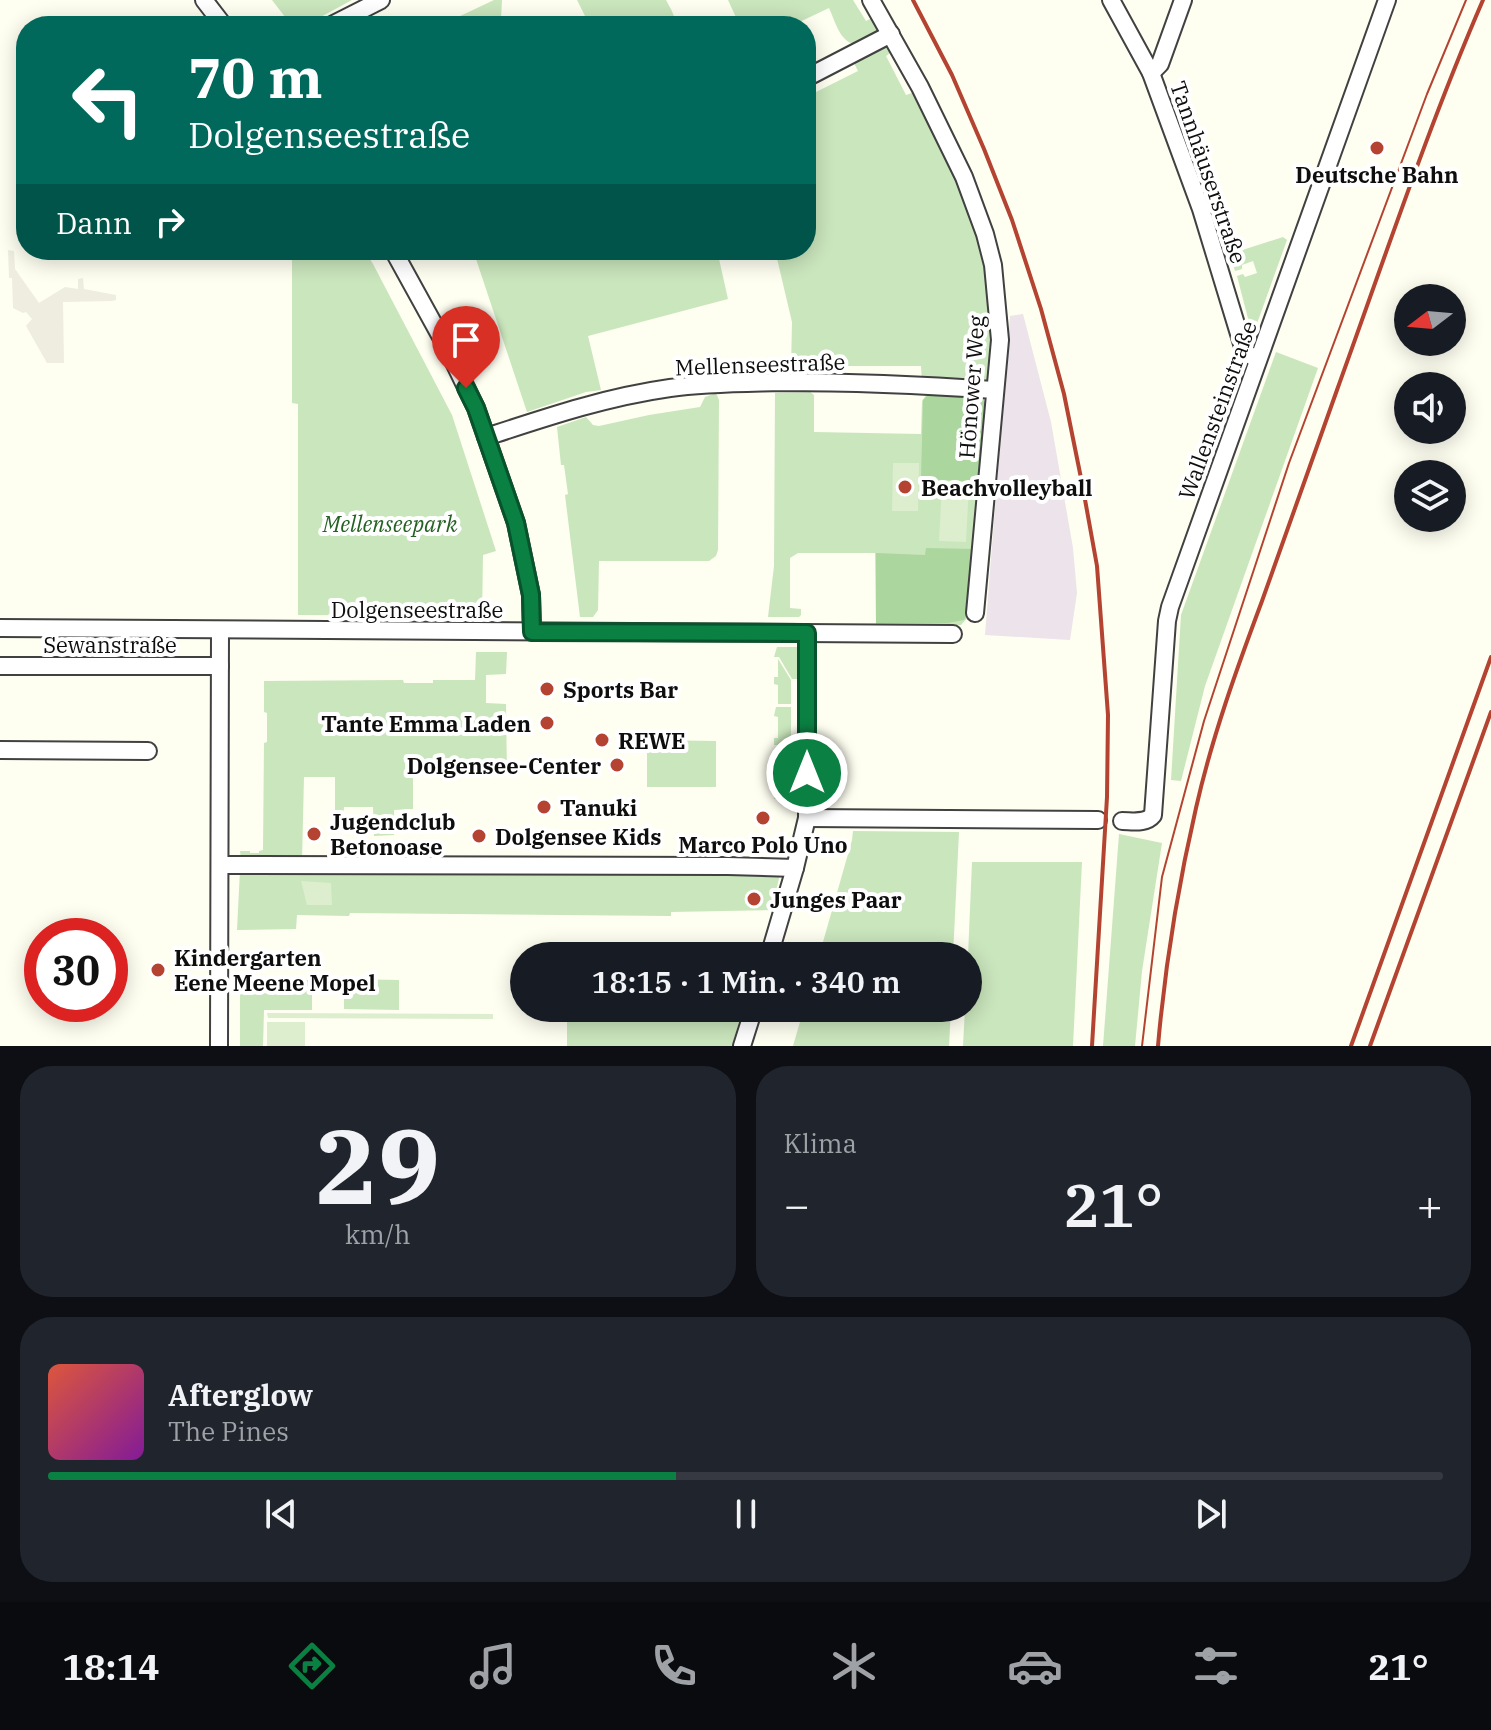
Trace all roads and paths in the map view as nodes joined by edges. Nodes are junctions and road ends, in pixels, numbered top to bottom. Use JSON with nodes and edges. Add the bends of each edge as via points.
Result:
{"nodes":[{"id":1,"x":204,"y":0,"type":"edge"},
{"id":2,"x":381,"y":0,"type":"edge"},
{"id":3,"x":871,"y":0,"type":"edge"},
{"id":4,"x":1111,"y":0,"type":"edge"},
{"id":5,"x":1183,"y":0,"type":"edge"},
{"id":6,"x":1387,"y":0,"type":"edge"},
{"id":7,"x":216,"y":16,"type":"edge"},
{"id":8,"x":350,"y":16,"type":"edge"},
{"id":9,"x":891,"y":34,"type":"junction"},
{"id":10,"x":816,"y":73,"type":"edge"},
{"id":11,"x":1151,"y":73,"type":"junction"},
{"id":12,"x":399,"y":260,"type":"edge"},
{"id":13,"x":1258,"y":359,"type":"junction"},
{"id":14,"x":994,"y":390,"type":"junction"},
{"id":15,"x":486,"y":437,"type":"junction"},
{"id":16,"x":975,"y":613,"type":"dead end"},
{"id":17,"x":0,"y":628,"type":"edge"},
{"id":18,"x":220,"y":630,"type":"junction"},
{"id":19,"x":532,"y":632,"type":"junction"},
{"id":20,"x":807,"y":633,"type":"junction"},
{"id":21,"x":953,"y":634,"type":"dead end"},
{"id":22,"x":0,"y":666,"type":"edge"},
{"id":23,"x":220,"y":666,"type":"junction"},
{"id":24,"x":0,"y":750,"type":"edge"},
{"id":25,"x":148,"y":751,"type":"dead end"},
{"id":26,"x":807,"y":818,"type":"junction"},
{"id":27,"x":1098,"y":820,"type":"dead end"},
{"id":28,"x":1122,"y":821,"type":"dead end"},
{"id":29,"x":220,"y":865,"type":"junction"},
{"id":30,"x":795,"y":868,"type":"junction"},
{"id":31,"x":773,"y":942,"type":"edge"},
{"id":32,"x":750,"y":1022,"type":"edge"},
{"id":33,"x":219,"y":1046,"type":"edge"},
{"id":34,"x":742,"y":1046,"type":"edge"}],
"edges":[{"from":1,"to":7,"type":"street"},
{"from":2,"to":8,"type":"street"},
{"from":3,"to":9,"type":"street","name":"Hönower Weg"},
{"from":4,"to":11,"type":"street","name":"Tannhäuserstraße"},
{"from":5,"to":11,"type":"street","via":[[1160,64]]},
{"from":6,"to":13,"type":"street","name":"Wallensteinstraße"},
{"from":9,"to":10,"type":"street"},
{"from":9,"to":14,"type":"street","name":"Hönower Weg","via":[[964,177],[985,234],[1000,340]]},
{"from":11,"to":13,"type":"street","name":"Tannhäuserstraße","via":[[1201,209],[1243,347]]},
{"from":12,"to":15,"type":"street","via":[[447,348]]},
{"from":13,"to":28,"type":"street","name":"Wallensteinstraße","via":[[1170,607],[1153,815],[1145,821]]},
{"from":14,"to":15,"type":"street","name":"Mellenseestraße","via":[[723,383],[596,402]]},
{"from":14,"to":16,"type":"street","name":"Hönower Weg"},
{"from":15,"to":19,"type":"street","via":[[516,523],[531,595]]},
{"from":17,"to":18,"type":"street","name":"Dolgenseestraße"},
{"from":18,"to":19,"type":"street","name":"Dolgenseestraße"},
{"from":18,"to":23,"type":"street"},
{"from":19,"to":20,"type":"street","name":"Dolgenseestraße"},
{"from":20,"to":21,"type":"street","name":"Dolgenseestraße"},
{"from":20,"to":26,"type":"street"},
{"from":22,"to":23,"type":"street","name":"Sewanstraße"},
{"from":23,"to":29,"type":"street"},
{"from":24,"to":25,"type":"street"},
{"from":26,"to":27,"type":"street"},
{"from":26,"to":30,"type":"street"},
{"from":29,"to":30,"type":"street"},
{"from":29,"to":33,"type":"street"},
{"from":30,"to":31,"type":"street"},
{"from":32,"to":34,"type":"street"}]}
